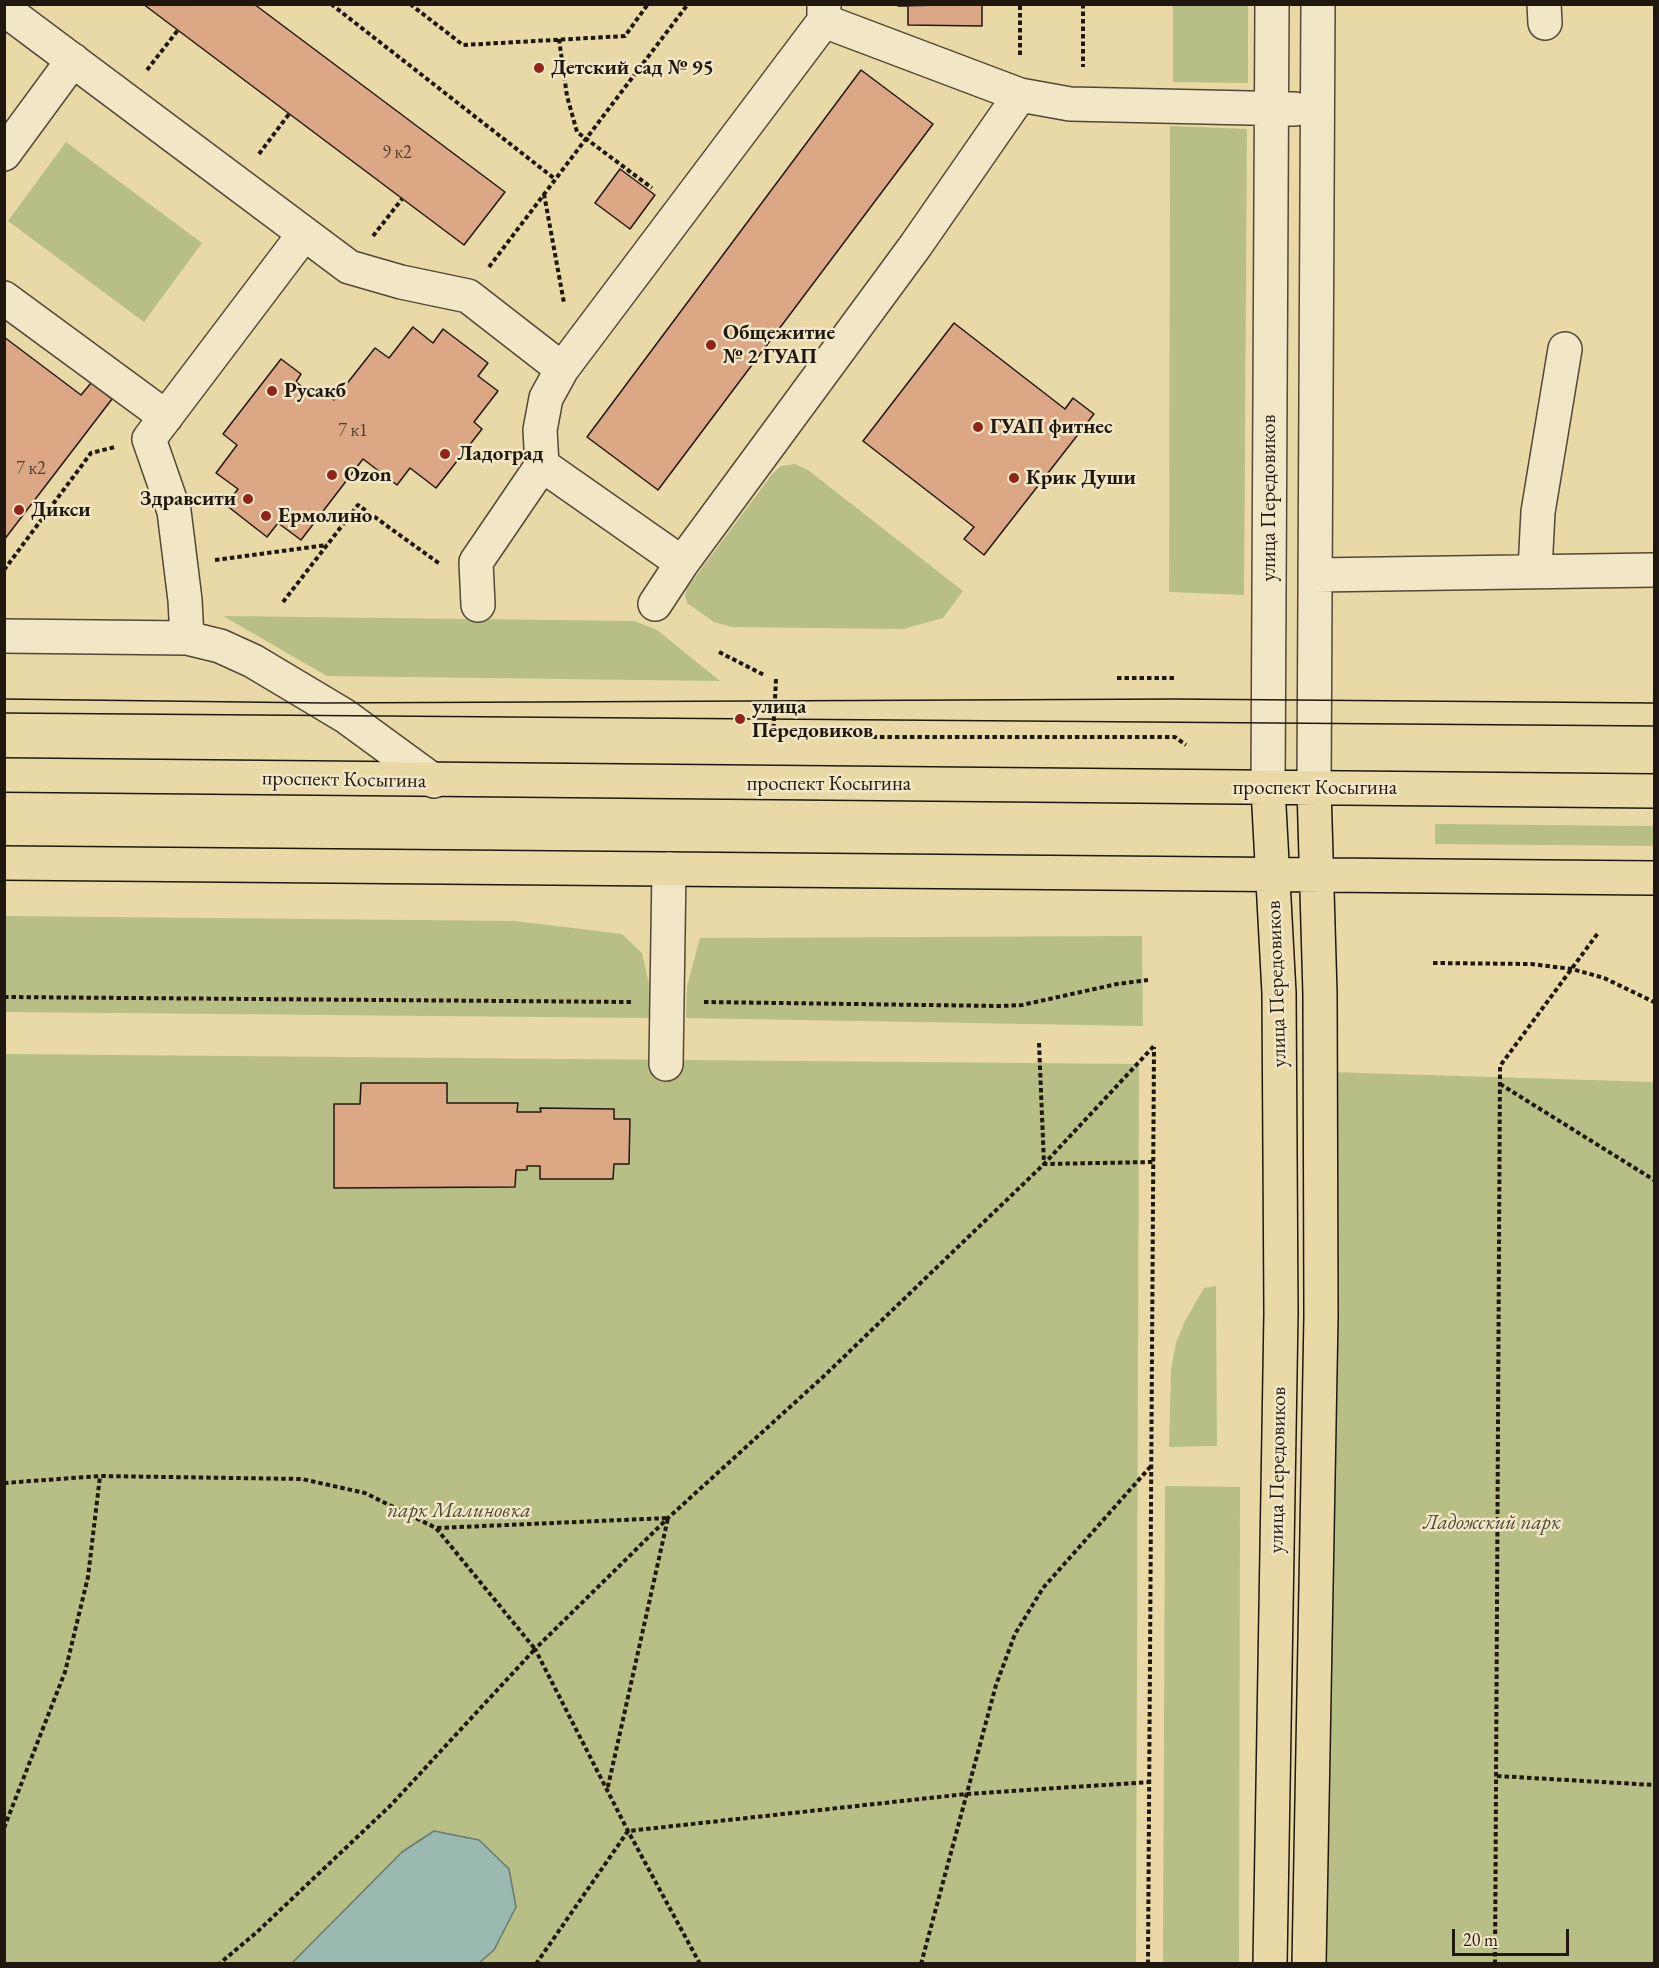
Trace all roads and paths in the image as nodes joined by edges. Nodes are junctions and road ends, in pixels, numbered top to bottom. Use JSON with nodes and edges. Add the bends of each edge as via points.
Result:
{"nodes":[{"id":1,"x":331,"y":4,"type":"edge"},
{"id":2,"x":410,"y":4,"type":"edge"},
{"id":3,"x":648,"y":4,"type":"edge"},
{"id":4,"x":688,"y":4,"type":"edge"},
{"id":5,"x":1020,"y":4,"type":"edge"},
{"id":6,"x":1083,"y":4,"type":"edge"},
{"id":7,"x":1272,"y":4,"type":"edge"},
{"id":8,"x":1318,"y":4,"type":"edge"},
{"id":9,"x":4,"y":9,"type":"edge"},
{"id":10,"x":824,"y":13,"type":"edge"},
{"id":11,"x":178,"y":30,"type":"dead end"},
{"id":12,"x":559,"y":39,"type":"junction"},
{"id":13,"x":73,"y":60,"type":"junction"},
{"id":14,"x":1020,"y":94,"type":"junction"},
{"id":15,"x":125,"y":99,"type":"junction"},
{"id":16,"x":1083,"y":105,"type":"junction"},
{"id":17,"x":1272,"y":109,"type":"junction"},
{"id":18,"x":1318,"y":109,"type":"junction"},
{"id":19,"x":289,"y":114,"type":"dead end"},
{"id":20,"x":586,"y":139,"type":"junction"},
{"id":21,"x":4,"y":154,"type":"edge"},
{"id":22,"x":555,"y":178,"type":"junction"},
{"id":23,"x":237,"y":182,"type":"junction"},
{"id":24,"x":544,"y":194,"type":"junction"},
{"id":25,"x":402,"y":199,"type":"dead end"},
{"id":26,"x":682,"y":210,"type":"junction"},
{"id":27,"x":304,"y":234,"type":"junction"},
{"id":28,"x":349,"y":267,"type":"junction"},
{"id":29,"x":468,"y":296,"type":"junction"},
{"id":30,"x":4,"y":298,"type":"edge"},
{"id":31,"x":1565,"y":349,"type":"dead end"},
{"id":32,"x":568,"y":362,"type":"junction"},
{"id":33,"x":157,"y":428,"type":"junction"},
{"id":34,"x":542,"y":465,"type":"junction"},
{"id":35,"x":327,"y":544,"type":"junction"},
{"id":36,"x":682,"y":563,"type":"junction"},
{"id":37,"x":181,"y":565,"type":"junction"},
{"id":38,"x":444,"y":567,"type":"dead end"},
{"id":39,"x":4,"y":570,"type":"edge"},
{"id":40,"x":1535,"y":570,"type":"junction"},
{"id":41,"x":1654,"y":570,"type":"edge"},
{"id":42,"x":1315,"y":575,"type":"junction"},
{"id":43,"x":283,"y":602,"type":"dead end"},
{"id":44,"x":655,"y":604,"type":"dead end"},
{"id":45,"x":477,"y":605,"type":"dead end"},
{"id":46,"x":4,"y":636,"type":"edge"},
{"id":47,"x":187,"y":638,"type":"junction"},
{"id":48,"x":719,"y":652,"type":"dead end"},
{"id":49,"x":764,"y":675,"type":"dead end"},
{"id":50,"x":1117,"y":678,"type":"dead end"},
{"id":51,"x":1175,"y":678,"type":"dead end"},
{"id":52,"x":776,"y":679,"type":"dead end"},
{"id":53,"x":1186,"y":745,"type":"dead end"},
{"id":54,"x":4,"y":775,"type":"edge"},
{"id":55,"x":434,"y":781,"type":"junction"},
{"id":56,"x":1268,"y":788,"type":"junction"},
{"id":57,"x":1314,"y":788,"type":"junction"},
{"id":58,"x":1654,"y":791,"type":"edge"},
{"id":59,"x":4,"y":863,"type":"edge"},
{"id":60,"x":669,"y":869,"type":"junction"},
{"id":61,"x":1274,"y":874,"type":"junction"},
{"id":62,"x":1317,"y":875,"type":"junction"},
{"id":63,"x":1654,"y":878,"type":"edge"},
{"id":64,"x":1598,"y":933,"type":"dead end"},
{"id":65,"x":1433,"y":963,"type":"dead end"},
{"id":66,"x":1572,"y":969,"type":"junction"},
{"id":67,"x":1148,"y":980,"type":"dead end"},
{"id":68,"x":4,"y":997,"type":"edge"},
{"id":69,"x":667,"y":1002,"type":"junction"},
{"id":70,"x":1654,"y":1002,"type":"edge"},
{"id":71,"x":1039,"y":1043,"type":"dead end"},
{"id":72,"x":666,"y":1064,"type":"dead end"},
{"id":73,"x":1500,"y":1084,"type":"junction"},
{"id":74,"x":1153,"y":1162,"type":"junction"},
{"id":75,"x":1044,"y":1164,"type":"junction"},
{"id":76,"x":1654,"y":1180,"type":"edge"},
{"id":77,"x":1152,"y":1466,"type":"junction"},
{"id":78,"x":100,"y":1476,"type":"junction"},
{"id":79,"x":4,"y":1483,"type":"edge"},
{"id":80,"x":668,"y":1518,"type":"junction"},
{"id":81,"x":436,"y":1528,"type":"junction"},
{"id":82,"x":534,"y":1650,"type":"junction"},
{"id":83,"x":1497,"y":1776,"type":"junction"},
{"id":84,"x":1150,"y":1782,"type":"junction"},
{"id":85,"x":1654,"y":1785,"type":"edge"},
{"id":86,"x":607,"y":1791,"type":"junction"},
{"id":87,"x":966,"y":1794,"type":"junction"},
{"id":88,"x":4,"y":1828,"type":"edge"},
{"id":89,"x":628,"y":1831,"type":"junction"},
{"id":90,"x":219,"y":1964,"type":"edge"},
{"id":91,"x":536,"y":1964,"type":"edge"},
{"id":92,"x":700,"y":1964,"type":"edge"},
{"id":93,"x":921,"y":1964,"type":"edge"},
{"id":94,"x":1148,"y":1964,"type":"edge"},
{"id":95,"x":1270,"y":1964,"type":"edge"},
{"id":96,"x":1309,"y":1964,"type":"edge"},
{"id":97,"x":1495,"y":1964,"type":"edge"}],
"edges":[{"from":1,"to":22,"type":"path"},
{"from":2,"to":12,"type":"path","via":[[463,45]]},
{"from":3,"to":12,"type":"path","via":[[625,36]]},
{"from":4,"to":20,"type":"path"},
{"from":5,"to":14,"type":"path"},
{"from":6,"to":16,"type":"path"},
{"from":7,"to":17,"type":"street","name":"улица Передовиков"},
{"from":8,"to":18,"type":"street","name":"улица Передовиков"},
{"from":9,"to":13,"type":"street"},
{"from":10,"to":14,"type":"street"},
{"from":10,"to":26,"type":"street"},
{"from":11,"to":15,"type":"path"},
{"from":12,"to":20,"type":"path","via":[[567,96],[577,132]]},
{"from":13,"to":15,"type":"street"},
{"from":13,"to":21,"type":"street"},
{"from":14,"to":16,"type":"street"},
{"from":14,"to":36,"type":"street","via":[[916,245]]},
{"from":15,"to":23,"type":"street"},
{"from":16,"to":17,"type":"street"},
{"from":17,"to":18,"type":"street"},
{"from":17,"to":56,"type":"street","name":"улица Передовиков"},
{"from":18,"to":42,"type":"street","name":"улица Передовиков"},
{"from":19,"to":23,"type":"path"},
{"from":20,"to":22,"type":"path"},
{"from":20,"to":26,"type":"path"},
{"from":22,"to":24,"type":"path"},
{"from":23,"to":27,"type":"street"},
{"from":24,"to":29,"type":"path"},
{"from":24,"to":32,"type":"path"},
{"from":25,"to":28,"type":"path"},
{"from":26,"to":32,"type":"street"},
{"from":27,"to":28,"type":"street"},
{"from":27,"to":33,"type":"street"},
{"from":28,"to":29,"type":"street"},
{"from":29,"to":32,"type":"street"},
{"from":30,"to":33,"type":"street"},
{"from":31,"to":40,"type":"street","via":[[1538,512]]},
{"from":32,"to":34,"type":"street","via":[[546,398],[540,430]]},
{"from":33,"to":37,"type":"street"},
{"from":33,"to":39,"type":"path","via":[[91,453]]},
{"from":34,"to":36,"type":"street"},
{"from":34,"to":45,"type":"street","via":[[476,562]]},
{"from":35,"to":37,"type":"path"},
{"from":35,"to":38,"type":"path","via":[[358,505]]},
{"from":35,"to":43,"type":"path"},
{"from":36,"to":44,"type":"street"},
{"from":37,"to":47,"type":"street"},
{"from":40,"to":41,"type":"street"},
{"from":40,"to":42,"type":"street"},
{"from":42,"to":57,"type":"street","name":"улица Передовиков"},
{"from":46,"to":47,"type":"street"},
{"from":47,"to":55,"type":"street","via":[[220,646],[253,661],[345,716]]},
{"from":48,"to":49,"type":"path"},
{"from":50,"to":51,"type":"path"},
{"from":52,"to":53,"type":"path","via":[[773,737],[1176,737]]},
{"from":54,"to":55,"type":"main road","name":"проспект Косыгина"},
{"from":55,"to":56,"type":"main road","name":"проспект Косыгина"},
{"from":56,"to":57,"type":"main road","name":"проспект Косыгина"},
{"from":56,"to":61,"type":"main road","name":"улица Передовиков"},
{"from":57,"to":58,"type":"main road","name":"проспект Косыгина"},
{"from":57,"to":62,"type":"main road","name":"улица Передовиков"},
{"from":59,"to":60,"type":"main road"},
{"from":60,"to":61,"type":"main road"},
{"from":60,"to":69,"type":"street"},
{"from":61,"to":62,"type":"main road"},
{"from":61,"to":95,"type":"main road","name":"улица Передовиков","via":[[1279,993],[1281,1313]]},
{"from":62,"to":63,"type":"main road"},
{"from":62,"to":96,"type":"main road","name":"улица Передовиков","via":[[1321,1316]]},
{"from":64,"to":66,"type":"path"},
{"from":65,"to":66,"type":"path","via":[[1531,964]]},
{"from":66,"to":70,"type":"path","via":[[1604,978]]},
{"from":66,"to":73,"type":"path","via":[[1500,1066]]},
{"from":67,"to":69,"type":"path","via":[[1001,1006]]},
{"from":68,"to":69,"type":"path"},
{"from":69,"to":72,"type":"street"},
{"from":71,"to":75,"type":"path"},
{"from":73,"to":76,"type":"path"},
{"from":73,"to":83,"type":"path"},
{"from":74,"to":75,"type":"path"},
{"from":74,"to":75,"type":"path","via":[[1154,1046]]},
{"from":74,"to":77,"type":"path"},
{"from":75,"to":80,"type":"path","via":[[824,1376]]},
{"from":77,"to":84,"type":"path"},
{"from":77,"to":87,"type":"path","via":[[1043,1588],[1015,1634],[996,1685]]},
{"from":78,"to":79,"type":"path"},
{"from":78,"to":81,"type":"path","via":[[302,1479],[365,1492]]},
{"from":78,"to":88,"type":"path","via":[[88,1576],[65,1672]]},
{"from":80,"to":81,"type":"path"},
{"from":80,"to":82,"type":"path"},
{"from":80,"to":86,"type":"path"},
{"from":81,"to":82,"type":"path"},
{"from":82,"to":86,"type":"path"},
{"from":82,"to":90,"type":"path","via":[[391,1805]]},
{"from":83,"to":85,"type":"path"},
{"from":83,"to":97,"type":"path"},
{"from":84,"to":87,"type":"path"},
{"from":84,"to":94,"type":"path"},
{"from":86,"to":89,"type":"path"},
{"from":87,"to":89,"type":"path"},
{"from":87,"to":93,"type":"path"},
{"from":89,"to":91,"type":"path"},
{"from":89,"to":92,"type":"path"}]}
